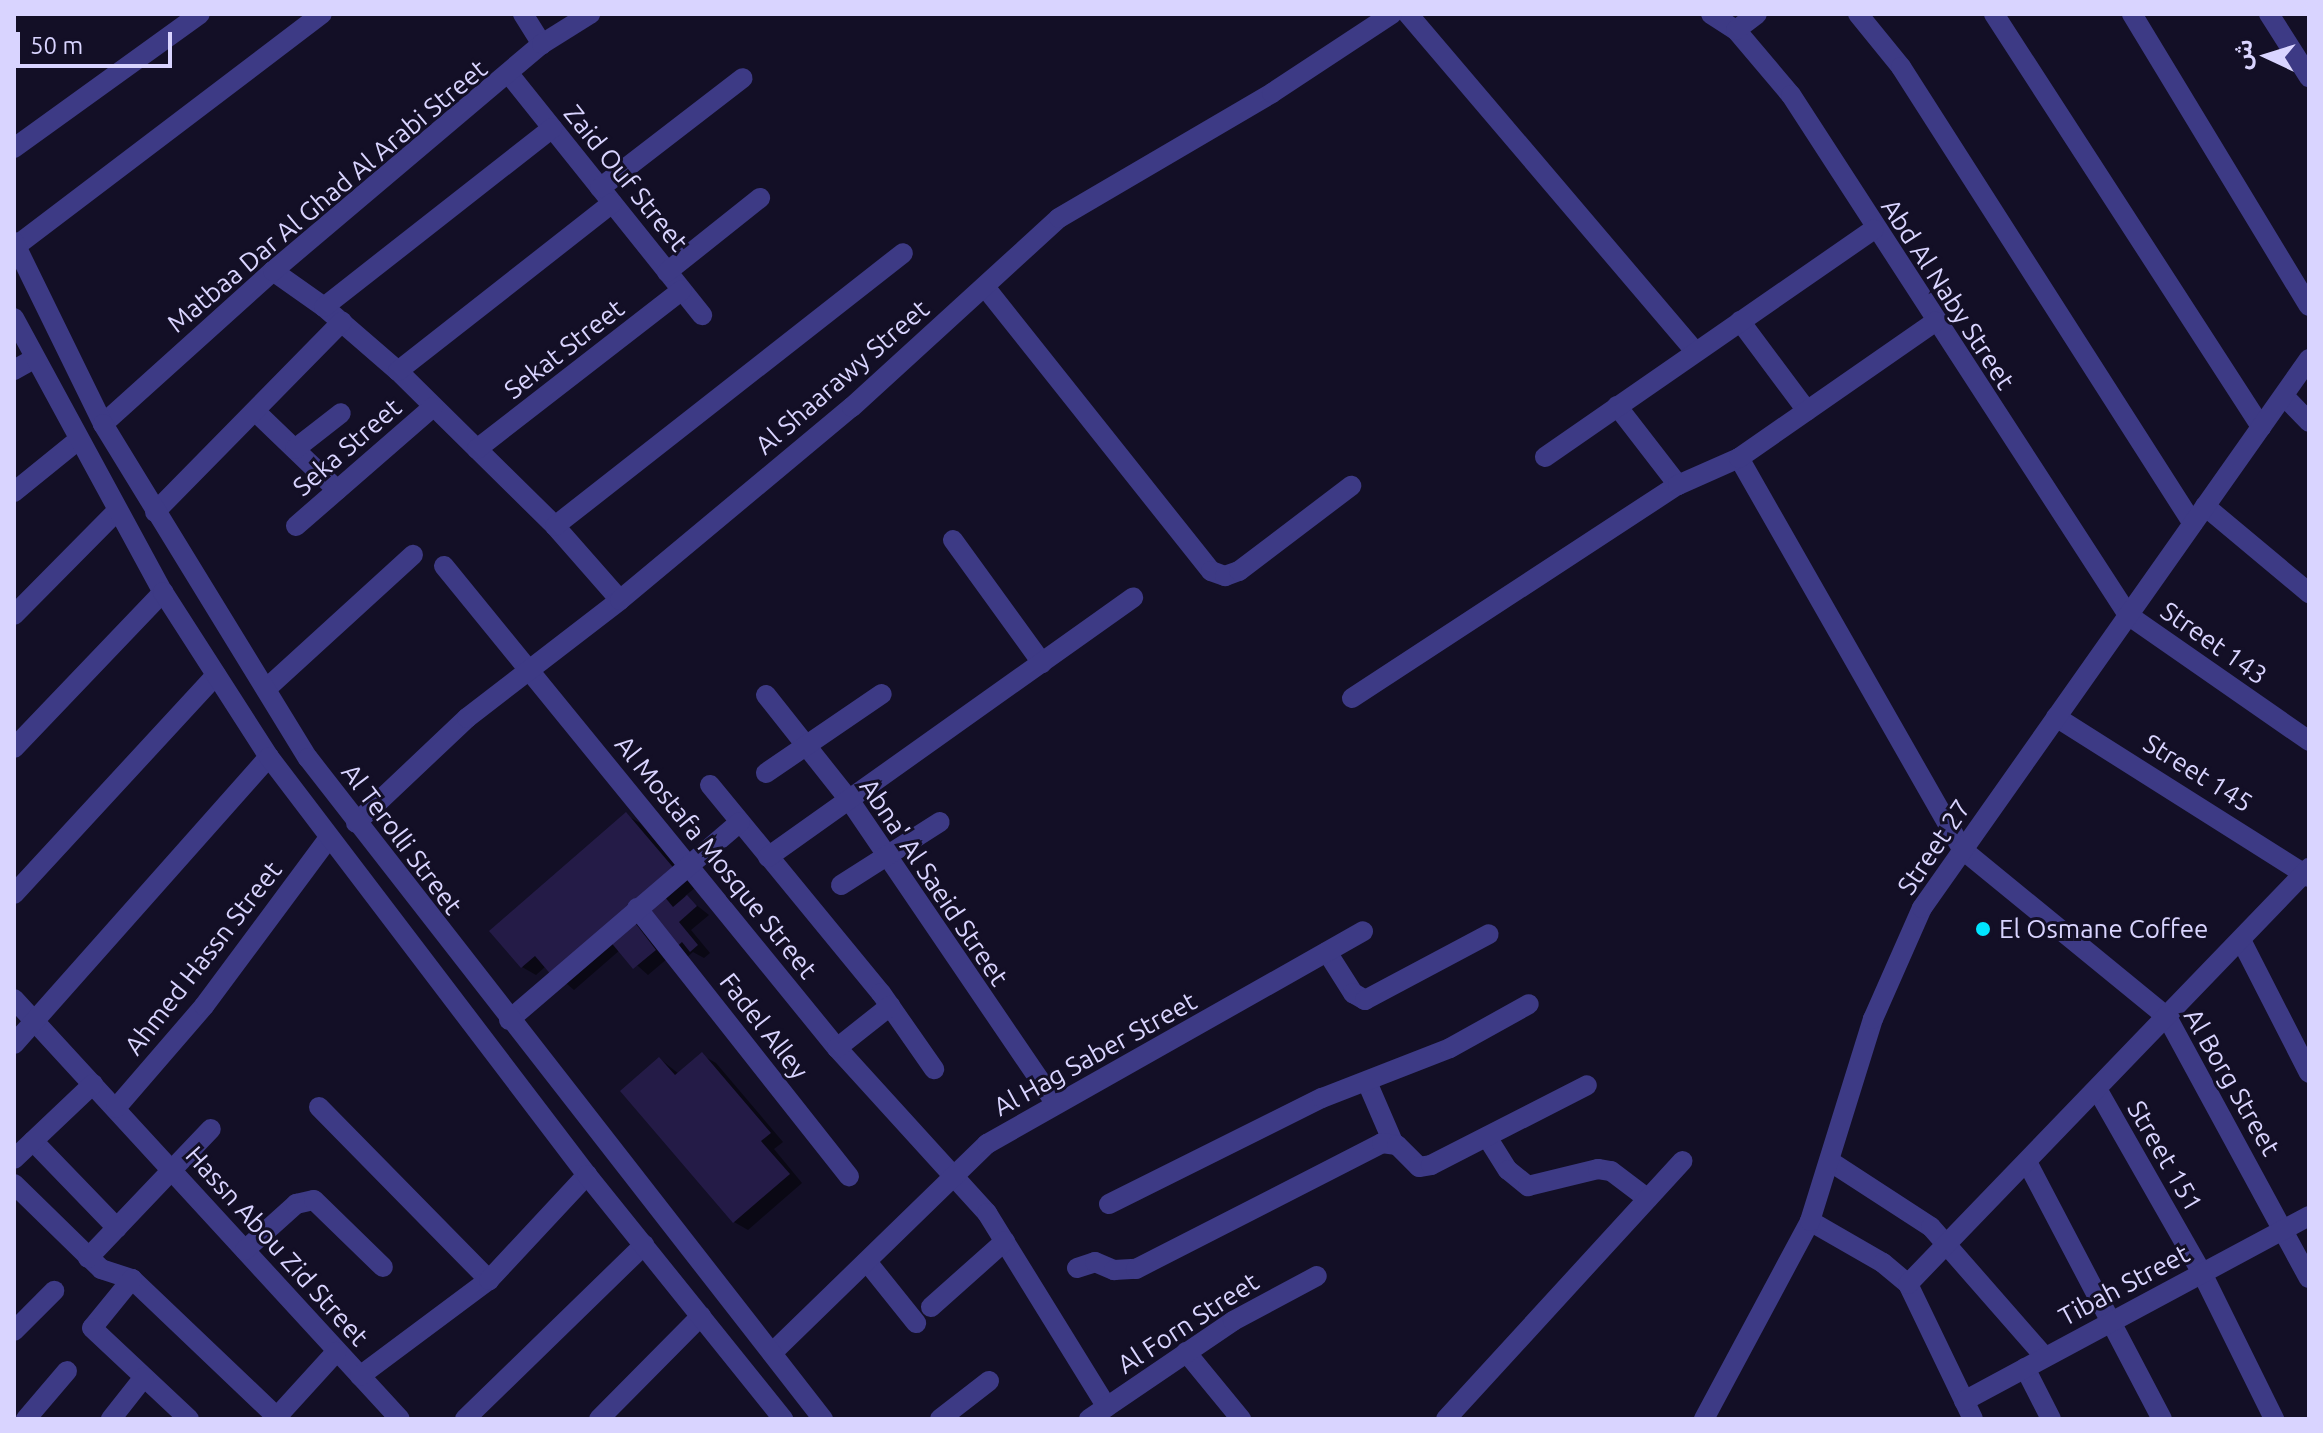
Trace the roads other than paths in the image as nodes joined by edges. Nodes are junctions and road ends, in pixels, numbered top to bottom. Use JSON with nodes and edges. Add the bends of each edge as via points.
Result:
{"nodes":[{"id":1,"x":200,"y":14,"type":"edge"},
{"id":2,"x":322,"y":14,"type":"edge"},
{"id":3,"x":523,"y":14,"type":"edge"},
{"id":4,"x":590,"y":14,"type":"edge"},
{"id":5,"x":1392,"y":14,"type":"edge"},
{"id":6,"x":1408,"y":14,"type":"edge"},
{"id":7,"x":1711,"y":14,"type":"edge"},
{"id":8,"x":1757,"y":14,"type":"edge"},
{"id":9,"x":1858,"y":14,"type":"edge"},
{"id":10,"x":1994,"y":14,"type":"edge"},
{"id":11,"x":2132,"y":14,"type":"edge"},
{"id":12,"x":2269,"y":14,"type":"edge"},
{"id":13,"x":1736,"y":30,"type":"junction"},
{"id":14,"x":542,"y":44,"type":"junction"},
{"id":15,"x":509,"y":74,"type":"junction"},
{"id":16,"x":2309,"y":77,"type":"edge"},
{"id":17,"x":743,"y":78,"type":"dead end"},
{"id":18,"x":552,"y":128,"type":"junction"},
{"id":19,"x":14,"y":148,"type":"edge"},
{"id":20,"x":606,"y":195,"type":"junction"},
{"id":21,"x":760,"y":198,"type":"dead end"},
{"id":22,"x":1874,"y":229,"type":"junction"},
{"id":23,"x":15,"y":244,"type":"edge"},
{"id":24,"x":903,"y":253,"type":"dead end"},
{"id":25,"x":273,"y":271,"type":"junction"},
{"id":26,"x":667,"y":272,"type":"junction"},
{"id":27,"x":985,"y":287,"type":"junction"},
{"id":28,"x":682,"y":290,"type":"junction"},
{"id":29,"x":2309,"y":306,"type":"edge"},
{"id":30,"x":324,"y":307,"type":"junction"},
{"id":31,"x":702,"y":315,"type":"dead end"},
{"id":32,"x":14,"y":318,"type":"edge"},
{"id":33,"x":1740,"y":321,"type":"junction"},
{"id":34,"x":342,"y":322,"type":"junction"},
{"id":35,"x":1935,"y":322,"type":"junction"},
{"id":36,"x":1695,"y":351,"type":"junction"},
{"id":37,"x":34,"y":359,"type":"junction"},
{"id":38,"x":2309,"y":359,"type":"edge"},
{"id":39,"x":14,"y":370,"type":"edge"},
{"id":40,"x":398,"y":371,"type":"junction"},
{"id":41,"x":2284,"y":396,"type":"junction"},
{"id":42,"x":1617,"y":406,"type":"junction"},
{"id":43,"x":433,"y":407,"type":"junction"},
{"id":44,"x":255,"y":411,"type":"junction"},
{"id":45,"x":1807,"y":411,"type":"junction"},
{"id":46,"x":341,"y":413,"type":"dead end"},
{"id":47,"x":2309,"y":422,"type":"edge"},
{"id":48,"x":103,"y":424,"type":"junction"},
{"id":49,"x":2261,"y":427,"type":"junction"},
{"id":50,"x":77,"y":441,"type":"junction"},
{"id":51,"x":295,"y":449,"type":"junction"},
{"id":52,"x":477,"y":449,"type":"junction"},
{"id":53,"x":1545,"y":457,"type":"dead end"},
{"id":54,"x":1739,"y":458,"type":"junction"},
{"id":55,"x":1678,"y":485,"type":"junction"},
{"id":56,"x":1351,"y":486,"type":"dead end"},
{"id":57,"x":337,"y":490,"type":"junction"},
{"id":58,"x":14,"y":492,"type":"edge"},
{"id":59,"x":2205,"y":506,"type":"junction"},
{"id":60,"x":117,"y":511,"type":"junction"},
{"id":61,"x":155,"y":512,"type":"junction"},
{"id":62,"x":2193,"y":524,"type":"junction"},
{"id":63,"x":296,"y":526,"type":"dead end"},
{"id":64,"x":555,"y":526,"type":"junction"},
{"id":65,"x":953,"y":540,"type":"dead end"},
{"id":66,"x":413,"y":555,"type":"dead end"},
{"id":67,"x":444,"y":566,"type":"dead end"},
{"id":68,"x":163,"y":592,"type":"junction"},
{"id":69,"x":2309,"y":593,"type":"edge"},
{"id":70,"x":1133,"y":598,"type":"dead end"},
{"id":71,"x":620,"y":600,"type":"junction"},
{"id":72,"x":14,"y":615,"type":"edge"},
{"id":73,"x":2128,"y":615,"type":"junction"},
{"id":74,"x":1042,"y":663,"type":"junction"},
{"id":75,"x":529,"y":668,"type":"junction"},
{"id":76,"x":216,"y":675,"type":"junction"},
{"id":77,"x":266,"y":689,"type":"junction"},
{"id":78,"x":882,"y":694,"type":"dead end"},
{"id":79,"x":766,"y":695,"type":"dead end"},
{"id":80,"x":1352,"y":698,"type":"dead end"},
{"id":81,"x":2056,"y":717,"type":"junction"},
{"id":82,"x":2309,"y":741,"type":"edge"},
{"id":83,"x":808,"y":746,"type":"junction"},
{"id":84,"x":14,"y":748,"type":"edge"},
{"id":85,"x":269,"y":757,"type":"junction"},
{"id":86,"x":766,"y":773,"type":"dead end"},
{"id":87,"x":710,"y":785,"type":"dead end"},
{"id":88,"x":850,"y":801,"type":"junction"},
{"id":89,"x":740,"y":822,"type":"junction"},
{"id":90,"x":940,"y":822,"type":"dead end"},
{"id":91,"x":356,"y":823,"type":"junction"},
{"id":92,"x":328,"y":839,"type":"junction"},
{"id":93,"x":1963,"y":850,"type":"junction"},
{"id":94,"x":887,"y":856,"type":"junction"},
{"id":95,"x":768,"y":857,"type":"junction"},
{"id":96,"x":689,"y":865,"type":"junction"},
{"id":97,"x":2308,"y":872,"type":"edge"},
{"id":98,"x":841,"y":885,"type":"dead end"},
{"id":99,"x":14,"y":894,"type":"edge"},
{"id":100,"x":637,"y":908,"type":"junction"},
{"id":101,"x":1363,"y":931,"type":"dead end"},
{"id":102,"x":1489,"y":934,"type":"dead end"},
{"id":103,"x":2241,"y":940,"type":"junction"},
{"id":104,"x":1327,"y":952,"type":"junction"},
{"id":105,"x":14,"y":999,"type":"edge"},
{"id":106,"x":1529,"y":1004,"type":"dead end"},
{"id":107,"x":890,"y":1006,"type":"junction"},
{"id":108,"x":2167,"y":1017,"type":"junction"},
{"id":109,"x":509,"y":1020,"type":"junction"},
{"id":110,"x":36,"y":1022,"type":"junction"},
{"id":111,"x":14,"y":1044,"type":"edge"},
{"id":112,"x":837,"y":1048,"type":"junction"},
{"id":113,"x":934,"y":1069,"type":"dead end"},
{"id":114,"x":2309,"y":1073,"type":"edge"},
{"id":115,"x":1367,"y":1082,"type":"junction"},
{"id":116,"x":93,"y":1084,"type":"junction"},
{"id":117,"x":1587,"y":1085,"type":"dead end"},
{"id":118,"x":2097,"y":1089,"type":"junction"},
{"id":119,"x":1054,"y":1101,"type":"junction"},
{"id":120,"x":319,"y":1107,"type":"dead end"},
{"id":121,"x":116,"y":1108,"type":"junction"},
{"id":122,"x":211,"y":1129,"type":"dead end"},
{"id":123,"x":1487,"y":1137,"type":"junction"},
{"id":124,"x":33,"y":1141,"type":"junction"},
{"id":125,"x":1393,"y":1142,"type":"junction"},
{"id":126,"x":14,"y":1159,"type":"edge"},
{"id":127,"x":1682,"y":1161,"type":"dead end"},
{"id":128,"x":1831,"y":1162,"type":"junction"},
{"id":129,"x":2027,"y":1162,"type":"junction"},
{"id":130,"x":173,"y":1169,"type":"junction"},
{"id":131,"x":954,"y":1174,"type":"junction"},
{"id":132,"x":587,"y":1175,"type":"junction"},
{"id":133,"x":849,"y":1176,"type":"dead end"},
{"id":134,"x":14,"y":1184,"type":"edge"},
{"id":135,"x":1648,"y":1199,"type":"junction"},
{"id":136,"x":1109,"y":1204,"type":"dead end"},
{"id":137,"x":2309,"y":1216,"type":"edge"},
{"id":138,"x":1810,"y":1221,"type":"junction"},
{"id":139,"x":117,"y":1228,"type":"junction"},
{"id":140,"x":2284,"y":1229,"type":"junction"},
{"id":141,"x":1005,"y":1241,"type":"junction"},
{"id":142,"x":1947,"y":1242,"type":"junction"},
{"id":143,"x":644,"y":1245,"type":"junction"},
{"id":144,"x":245,"y":1250,"type":"junction"},
{"id":145,"x":88,"y":1258,"type":"junction"},
{"id":146,"x":868,"y":1263,"type":"junction"},
{"id":147,"x":383,"y":1267,"type":"dead end"},
{"id":148,"x":1077,"y":1268,"type":"dead end"},
{"id":149,"x":2202,"y":1273,"type":"junction"},
{"id":150,"x":1317,"y":1276,"type":"dead end"},
{"id":151,"x":2309,"y":1278,"type":"edge"},
{"id":152,"x":132,"y":1279,"type":"junction"},
{"id":153,"x":489,"y":1280,"type":"junction"},
{"id":154,"x":1908,"y":1284,"type":"junction"},
{"id":155,"x":54,"y":1291,"type":"dead end"},
{"id":156,"x":931,"y":1307,"type":"dead end"},
{"id":157,"x":701,"y":1316,"type":"junction"},
{"id":158,"x":2113,"y":1321,"type":"junction"},
{"id":159,"x":916,"y":1323,"type":"dead end"},
{"id":160,"x":14,"y":1331,"type":"edge"},
{"id":161,"x":336,"y":1352,"type":"junction"},
{"id":162,"x":1186,"y":1352,"type":"junction"},
{"id":163,"x":772,"y":1353,"type":"junction"},
{"id":164,"x":2045,"y":1357,"type":"junction"},
{"id":165,"x":2025,"y":1368,"type":"junction"},
{"id":166,"x":67,"y":1371,"type":"dead end"},
{"id":167,"x":360,"y":1376,"type":"junction"},
{"id":168,"x":144,"y":1377,"type":"junction"},
{"id":169,"x":989,"y":1381,"type":"dead end"},
{"id":170,"x":1968,"y":1410,"type":"edge"},
{"id":171,"x":1098,"y":1415,"type":"edge"},
{"id":172,"x":276,"y":1418,"type":"edge"},
{"id":173,"x":397,"y":1418,"type":"edge"},
{"id":174,"x":26,"y":1419,"type":"edge"},
{"id":175,"x":111,"y":1419,"type":"edge"},
{"id":176,"x":189,"y":1419,"type":"edge"},
{"id":177,"x":465,"y":1419,"type":"edge"},
{"id":178,"x":599,"y":1419,"type":"edge"},
{"id":179,"x":783,"y":1419,"type":"edge"},
{"id":180,"x":823,"y":1419,"type":"edge"},
{"id":181,"x":940,"y":1419,"type":"edge"},
{"id":182,"x":1241,"y":1419,"type":"edge"},
{"id":183,"x":1446,"y":1419,"type":"edge"},
{"id":184,"x":1704,"y":1419,"type":"edge"},
{"id":185,"x":2051,"y":1419,"type":"edge"},
{"id":186,"x":2162,"y":1419,"type":"edge"},
{"id":187,"x":2274,"y":1419,"type":"edge"}],
"edges":[{"from":1,"to":19,"type":"street"},
{"from":2,"to":23,"type":"street"},
{"from":3,"to":14,"type":"street"},
{"from":4,"to":14,"type":"street","name":"Matbaa Dar Al Ghad Al Arabi Street"},
{"from":5,"to":27,"type":"street","name":"Al Shaarawy Street","via":[[1272,93],[1087,200],[1033,239]]},
{"from":6,"to":36,"type":"street"},
{"from":7,"to":13,"type":"street","name":"Abd Al Naby Street"},
{"from":8,"to":13,"type":"street"},
{"from":9,"to":62,"type":"street","via":[[1901,67]]},
{"from":10,"to":49,"type":"street"},
{"from":11,"to":29,"type":"street"},
{"from":12,"to":16,"type":"street"},
{"from":13,"to":22,"type":"street","name":"Abd Al Naby Street","via":[[1791,95]]},
{"from":14,"to":15,"type":"street","name":"Matbaa Dar Al Ghad Al Arabi Street"},
{"from":15,"to":18,"type":"street","name":"Zaid Ouf Street"},
{"from":15,"to":25,"type":"street","name":"Matbaa Dar Al Ghad Al Arabi Street"},
{"from":17,"to":20,"type":"street"},
{"from":18,"to":20,"type":"street","name":"Zaid Ouf Street"},
{"from":18,"to":30,"type":"street"},
{"from":20,"to":26,"type":"street","name":"Zaid Ouf Street"},
{"from":20,"to":40,"type":"street"},
{"from":21,"to":26,"type":"street"},
{"from":22,"to":33,"type":"street"},
{"from":22,"to":35,"type":"street","name":"Abd Al Naby Street"},
{"from":23,"to":48,"type":"street","name":"Al Terolli Street"},
{"from":24,"to":64,"type":"street"},
{"from":25,"to":30,"type":"street"},
{"from":25,"to":48,"type":"street","name":"Matbaa Dar Al Ghad Al Arabi Street"},
{"from":26,"to":28,"type":"street","name":"Zaid Ouf Street"},
{"from":27,"to":56,"type":"street","via":[[1211,571],[1225,576],[1239,571]]},
{"from":27,"to":71,"type":"street","name":"Al Shaarawy Street","via":[[852,407]]},
{"from":28,"to":31,"type":"street","name":"Zaid Ouf Street"},
{"from":28,"to":52,"type":"street","name":"Sekat Street"},
{"from":30,"to":34,"type":"street"},
{"from":32,"to":37,"type":"street"},
{"from":33,"to":36,"type":"street"},
{"from":33,"to":45,"type":"street"},
{"from":34,"to":40,"type":"street"},
{"from":34,"to":44,"type":"street"},
{"from":35,"to":45,"type":"street"},
{"from":35,"to":73,"type":"street","name":"Abd Al Naby Street"},
{"from":36,"to":42,"type":"street"},
{"from":37,"to":39,"type":"street"},
{"from":37,"to":50,"type":"street"},
{"from":38,"to":41,"type":"street","name":"Street 27"},
{"from":40,"to":43,"type":"street"},
{"from":41,"to":47,"type":"street"},
{"from":41,"to":49,"type":"street","name":"Street 27"},
{"from":42,"to":53,"type":"street"},
{"from":42,"to":55,"type":"street"},
{"from":43,"to":52,"type":"street"},
{"from":43,"to":57,"type":"street","name":"Seka Street"},
{"from":44,"to":51,"type":"street"},
{"from":44,"to":61,"type":"street"},
{"from":45,"to":54,"type":"street"},
{"from":46,"to":51,"type":"street"},
{"from":48,"to":61,"type":"street","name":"Al Terolli Street"},
{"from":49,"to":59,"type":"street","name":"Street 27"},
{"from":50,"to":58,"type":"street"},
{"from":50,"to":60,"type":"street"},
{"from":51,"to":57,"type":"street"},
{"from":52,"to":64,"type":"street"},
{"from":54,"to":55,"type":"street"},
{"from":54,"to":93,"type":"street"},
{"from":55,"to":80,"type":"street"},
{"from":57,"to":63,"type":"street","name":"Seka Street"},
{"from":59,"to":62,"type":"street","name":"Street 27"},
{"from":59,"to":69,"type":"street"},
{"from":60,"to":68,"type":"street"},
{"from":60,"to":72,"type":"street"},
{"from":61,"to":77,"type":"street","name":"Al Terolli Street"},
{"from":62,"to":73,"type":"street","name":"Street 27"},
{"from":64,"to":71,"type":"street"},
{"from":65,"to":74,"type":"street"},
{"from":66,"to":77,"type":"street"},
{"from":67,"to":75,"type":"street","name":"Al Mostafa Mosque Street"},
{"from":68,"to":76,"type":"street"},
{"from":68,"to":84,"type":"street"},
{"from":70,"to":74,"type":"street"},
{"from":71,"to":75,"type":"street","name":"Al Shaarawy Street"},
{"from":73,"to":81,"type":"street","name":"Street 27"},
{"from":73,"to":82,"type":"street","name":"Street 143"},
{"from":74,"to":88,"type":"street"},
{"from":75,"to":91,"type":"street","name":"Al Shaarawy Street","via":[[467,718]]},
{"from":75,"to":96,"type":"street","name":"Al Mostafa Mosque Street"},
{"from":76,"to":85,"type":"street"},
{"from":76,"to":99,"type":"street"},
{"from":77,"to":91,"type":"street","name":"Al Terolli Street"},
{"from":78,"to":83,"type":"street"},
{"from":79,"to":83,"type":"street","name":"Abna' Al Saeid Street"},
{"from":81,"to":93,"type":"street","name":"Street 27"},
{"from":81,"to":97,"type":"street","name":"Street 145"},
{"from":83,"to":86,"type":"street"},
{"from":83,"to":88,"type":"street","name":"Abna' Al Saeid Street"},
{"from":85,"to":92,"type":"street"},
{"from":85,"to":110,"type":"street"},
{"from":87,"to":89,"type":"street"},
{"from":88,"to":94,"type":"street","name":"Abna' Al Saeid Street"},
{"from":88,"to":95,"type":"street"},
{"from":89,"to":95,"type":"street"},
{"from":89,"to":96,"type":"street"},
{"from":90,"to":94,"type":"street"},
{"from":91,"to":109,"type":"street","name":"Al Terolli Street"},
{"from":92,"to":121,"type":"street","name":"Ahmed Hassn Street","via":[[204,1006]]},
{"from":92,"to":132,"type":"street"},
{"from":93,"to":108,"type":"street","name":"Al Borg Street"},
{"from":93,"to":128,"type":"street","name":"Street 27","via":[[1922,908],[1897,957]]},
{"from":94,"to":98,"type":"street"},
{"from":94,"to":119,"type":"street","name":"Abna' Al Saeid Street"},
{"from":95,"to":107,"type":"street"},
{"from":96,"to":100,"type":"street"},
{"from":96,"to":112,"type":"street","name":"Al Mostafa Mosque Street"},
{"from":97,"to":103,"type":"street"},
{"from":100,"to":109,"type":"street"},
{"from":100,"to":133,"type":"street","name":"Fadel Alley"},
{"from":101,"to":104,"type":"street","name":"Al Hag Saber Street"},
{"from":102,"to":104,"type":"street","via":[[1365,1000],[1353,993]]},
{"from":103,"to":108,"type":"street"},
{"from":103,"to":114,"type":"street"},
{"from":104,"to":119,"type":"street","name":"Al Hag Saber Street"},
{"from":105,"to":110,"type":"street","name":"Hassn Abou Zid Street"},
{"from":106,"to":115,"type":"street","via":[[1450,1048]]},
{"from":107,"to":112,"type":"street"},
{"from":107,"to":113,"type":"street"},
{"from":108,"to":118,"type":"street"},
{"from":108,"to":140,"type":"street","name":"Al Borg Street"},
{"from":109,"to":163,"type":"street","name":"Al Terolli Street"},
{"from":110,"to":111,"type":"street"},
{"from":110,"to":116,"type":"street","name":"Hassn Abou Zid Street"},
{"from":112,"to":131,"type":"street","name":"Al Mostafa Mosque Street"},
{"from":115,"to":125,"type":"street"},
{"from":115,"to":136,"type":"street","via":[[1322,1098]]},
{"from":116,"to":121,"type":"street","name":"Hassn Abou Zid Street"},
{"from":116,"to":124,"type":"street"},
{"from":117,"to":123,"type":"street"},
{"from":118,"to":129,"type":"street"},
{"from":118,"to":149,"type":"street","name":"Street 151"},
{"from":119,"to":131,"type":"street","name":"Al Hag Saber Street","via":[[987,1144]]},
{"from":120,"to":153,"type":"street"},
{"from":121,"to":130,"type":"street","name":"Hassn Abou Zid Street"},
{"from":122,"to":130,"type":"street"},
{"from":123,"to":125,"type":"street","via":[[1425,1167]]},
{"from":123,"to":135,"type":"street","via":[[1508,1170],[1528,1186],[1598,1169],[1611,1171]]},
{"from":124,"to":126,"type":"street"},
{"from":124,"to":139,"type":"street"},
{"from":125,"to":148,"type":"street","via":[[1306,1178],[1136,1269],[1114,1270],[1095,1262]]},
{"from":127,"to":135,"type":"street"},
{"from":128,"to":138,"type":"street","name":"Street 27"},
{"from":128,"to":142,"type":"street"},
{"from":129,"to":142,"type":"street"},
{"from":129,"to":158,"type":"street"},
{"from":130,"to":139,"type":"street"},
{"from":130,"to":144,"type":"street","name":"Hassn Abou Zid Street"},
{"from":131,"to":141,"type":"street","name":"Al Mostafa Mosque Street"},
{"from":131,"to":146,"type":"street","name":"Al Hag Saber Street"},
{"from":132,"to":143,"type":"street"},
{"from":132,"to":153,"type":"street"},
{"from":134,"to":145,"type":"street"},
{"from":135,"to":183,"type":"street"},
{"from":137,"to":140,"type":"street","name":"Tibah Street"},
{"from":138,"to":154,"type":"street","via":[[1883,1263]]},
{"from":138,"to":184,"type":"street","name":"Street 27"},
{"from":139,"to":145,"type":"street"},
{"from":140,"to":149,"type":"street","name":"Tibah Street"},
{"from":140,"to":151,"type":"street","name":"Al Borg Street"},
{"from":141,"to":156,"type":"street"},
{"from":141,"to":171,"type":"street","name":"Al Mostafa Mosque Street"},
{"from":142,"to":154,"type":"street"},
{"from":142,"to":164,"type":"street"},
{"from":143,"to":157,"type":"street"},
{"from":143,"to":177,"type":"street"},
{"from":144,"to":147,"type":"street","via":[[296,1204],[314,1200]]},
{"from":144,"to":161,"type":"street","name":"Hassn Abou Zid Street"},
{"from":145,"to":152,"type":"street","via":[[115,1276]]},
{"from":146,"to":159,"type":"street"},
{"from":146,"to":163,"type":"street","name":"Al Hag Saber Street"},
{"from":149,"to":158,"type":"street","name":"Tibah Street"},
{"from":149,"to":187,"type":"street","name":"Street 151"},
{"from":150,"to":162,"type":"street","name":"Al Forn Street"},
{"from":152,"to":168,"type":"street","via":[[92,1328]]},
{"from":152,"to":172,"type":"street"},
{"from":153,"to":167,"type":"street"},
{"from":154,"to":170,"type":"street"},
{"from":155,"to":160,"type":"street"},
{"from":157,"to":178,"type":"street"},
{"from":157,"to":179,"type":"street"},
{"from":158,"to":164,"type":"street","name":"Tibah Street"},
{"from":158,"to":186,"type":"street"},
{"from":161,"to":167,"type":"street","name":"Hassn Abou Zid Street"},
{"from":161,"to":172,"type":"street"},
{"from":162,"to":171,"type":"street","name":"Al Forn Street"},
{"from":162,"to":182,"type":"street"},
{"from":163,"to":180,"type":"street","name":"Al Terolli Street"},
{"from":164,"to":165,"type":"street","name":"Tibah Street"},
{"from":165,"to":170,"type":"street","name":"Tibah Street"},
{"from":165,"to":185,"type":"street"},
{"from":166,"to":174,"type":"street"},
{"from":167,"to":173,"type":"street","name":"Hassn Abou Zid Street"},
{"from":168,"to":175,"type":"street"},
{"from":168,"to":176,"type":"street"},
{"from":169,"to":181,"type":"street"}]}
